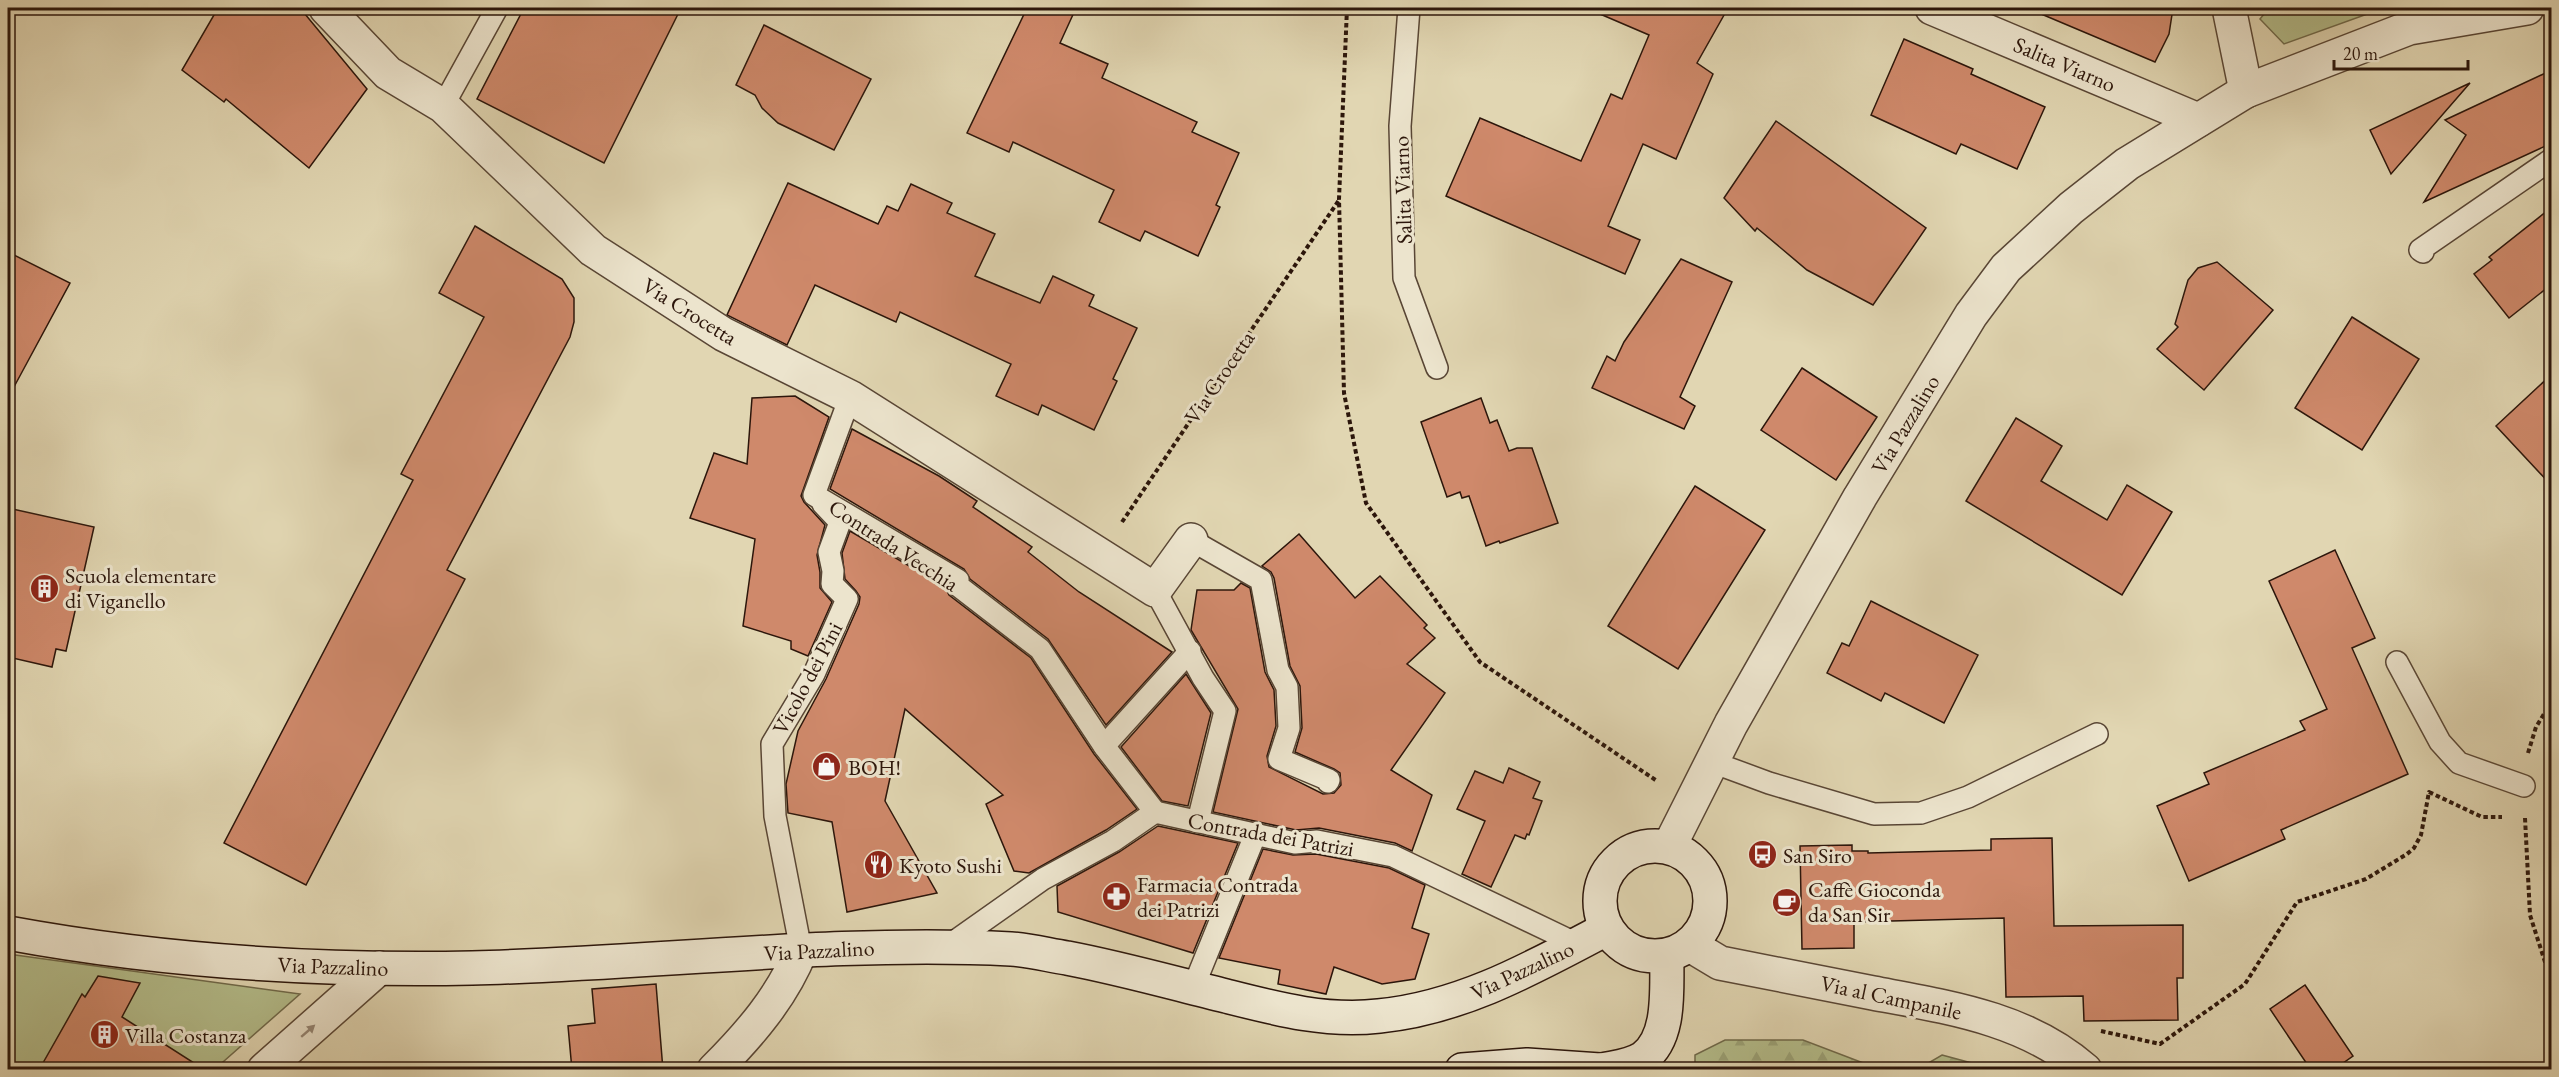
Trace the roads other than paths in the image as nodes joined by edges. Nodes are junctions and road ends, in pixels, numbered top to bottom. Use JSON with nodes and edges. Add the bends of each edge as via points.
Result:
{"nodes":[{"id":1,"x":326,"y":8,"type":"edge"},
{"id":2,"x":497,"y":8,"type":"edge"},
{"id":3,"x":1409,"y":8,"type":"edge"},
{"id":4,"x":1932,"y":8,"type":"edge"},
{"id":5,"x":2229,"y":8,"type":"edge"},
{"id":6,"x":2527,"y":8,"type":"edge"},
{"id":7,"x":2246,"y":91,"type":"junction"},
{"id":8,"x":443,"y":106,"type":"junction"},
{"id":9,"x":2198,"y":120,"type":"junction"},
{"id":10,"x":2552,"y":159,"type":"edge"},
{"id":11,"x":2423,"y":252,"type":"dead end"},
{"id":12,"x":1437,"y":368,"type":"dead end"},
{"id":13,"x":850,"y":397,"type":"junction"},
{"id":14,"x":814,"y":495,"type":"junction"},
{"id":15,"x":1191,"y":540,"type":"joint"},
{"id":16,"x":1155,"y":590,"type":"junction"},
{"id":17,"x":1190,"y":651,"type":"junction"},
{"id":18,"x":2397,"y":662,"type":"dead end"},
{"id":19,"x":2097,"y":734,"type":"dead end"},
{"id":20,"x":1104,"y":746,"type":"junction"},
{"id":21,"x":1712,"y":762,"type":"junction"},
{"id":22,"x":1328,"y":782,"type":"dead end"},
{"id":23,"x":2524,"y":786,"type":"road end"},
{"id":24,"x":1155,"y":812,"type":"junction"},
{"id":25,"x":1198,"y":821,"type":"junction"},
{"id":26,"x":1256,"y":833,"type":"junction"},
{"id":27,"x":1669,"y":847,"type":"junction"},
{"id":28,"x":1606,"y":929,"type":"junction"},
{"id":29,"x":8,"y":933,"type":"edge"},
{"id":30,"x":1577,"y":944,"type":"junction"},
{"id":31,"x":948,"y":946,"type":"junction"},
{"id":32,"x":801,"y":950,"type":"junction"},
{"id":33,"x":1678,"y":950,"type":"junction"},
{"id":34,"x":379,"y":968,"type":"junction"},
{"id":35,"x":1193,"y":988,"type":"junction"},
{"id":36,"x":264,"y":1070,"type":"edge"},
{"id":37,"x":714,"y":1070,"type":"edge"},
{"id":38,"x":1462,"y":1070,"type":"edge"},
{"id":39,"x":1601,"y":1070,"type":"edge"},
{"id":40,"x":2085,"y":1070,"type":"edge"}],
"edges":[{"from":1,"to":8,"type":"street","name":"Via Crocetta","via":[[388,73]]},
{"from":2,"to":8,"type":"lane"},
{"from":3,"to":12,"type":"lane","name":"Salita Viarno","via":[[1400,126],[1404,278]]},
{"from":4,"to":9,"type":"street","name":"Salita Viarno"},
{"from":5,"to":7,"type":"street"},
{"from":6,"to":7,"type":"street","name":"Via Pazzalino","via":[[2409,28]]},
{"from":7,"to":9,"type":"street","name":"Via Pazzalino"},
{"from":8,"to":13,"type":"street","name":"Via Crocetta","via":[[593,250],[723,334]]},
{"from":9,"to":21,"type":"street","name":"Via Pazzalino","via":[[2127,164],[2071,208],[1999,278],[1971,315],[1860,497]]},
{"from":10,"to":11,"type":"lane","via":[[2420,250]]},
{"from":13,"to":14,"type":"lane","name":"Contrada Vecchia"},
{"from":13,"to":16,"type":"street","name":"Via Crocetta"},
{"from":14,"to":20,"type":"lane","name":"Contrada Vecchia","via":[[958,580],[957,585],[1040,649]]},
{"from":14,"to":32,"type":"lane","name":"Vicolo dei Pini","via":[[840,522],[829,552],[832,584],[847,600],[814,674],[772,744],[775,816]]},
{"from":15,"to":16,"type":"street"},
{"from":15,"to":22,"type":"lane","via":[[1262,580],[1278,670],[1287,687],[1289,728],[1279,759]]},
{"from":16,"to":17,"type":"lane"},
{"from":17,"to":20,"type":"lane"},
{"from":17,"to":25,"type":"lane","via":[[1225,711]]},
{"from":18,"to":23,"type":"lane","via":[[2440,742],[2459,763]]},
{"from":19,"to":21,"type":"lane","via":[[1968,797],[1921,813],[1874,814]]},
{"from":20,"to":24,"type":"lane","name":"Contrada Vecchia"},
{"from":21,"to":27,"type":"street","name":"Via Pazzalino"},
{"from":24,"to":25,"type":"lane","name":"Contrada dei Patrizi"},
{"from":24,"to":31,"type":"lane","via":[[1113,841],[1043,879]]},
{"from":25,"to":26,"type":"lane","name":"Contrada dei Patrizi"},
{"from":26,"to":30,"type":"lane","name":"Contrada dei Patrizi","via":[[1295,843],[1317,840],[1392,856]]},
{"from":26,"to":35,"type":"lane"},
{"from":27,"to":28,"type":"street","via":[[1637,849],[1611,867],[1599,897]]},
{"from":27,"to":33,"type":"street","via":[[1698,866],[1710,899],[1702,932]]},
{"from":28,"to":30,"type":"street","name":"Via Pazzalino"},
{"from":28,"to":33,"type":"street","via":[[1633,952],[1650,957]]},
{"from":29,"to":34,"type":"street","name":"Via Pazzalino","via":[[269,964]]},
{"from":30,"to":35,"type":"street","name":"Via Pazzalino","via":[[1482,992],[1381,1016],[1339,1018],[1294,1013]]},
{"from":31,"to":32,"type":"street","name":"Via Pazzalino"},
{"from":31,"to":35,"type":"street","name":"Via Pazzalino","via":[[1018,949]]},
{"from":32,"to":34,"type":"street","name":"Via Pazzalino","via":[[484,967]]},
{"from":32,"to":37,"type":"street","via":[[791,977],[767,1012]]},
{"from":33,"to":39,"type":"street","via":[[1665,1017],[1652,1048],[1643,1058]]},
{"from":33,"to":40,"type":"street","name":"Via al Campanile","via":[[1720,963],[1951,1008],[2024,1029]]},
{"from":36,"to":34,"type":"street","one_way":true},
{"from":38,"to":39,"type":"street","via":[[1527,1065]]}]}
